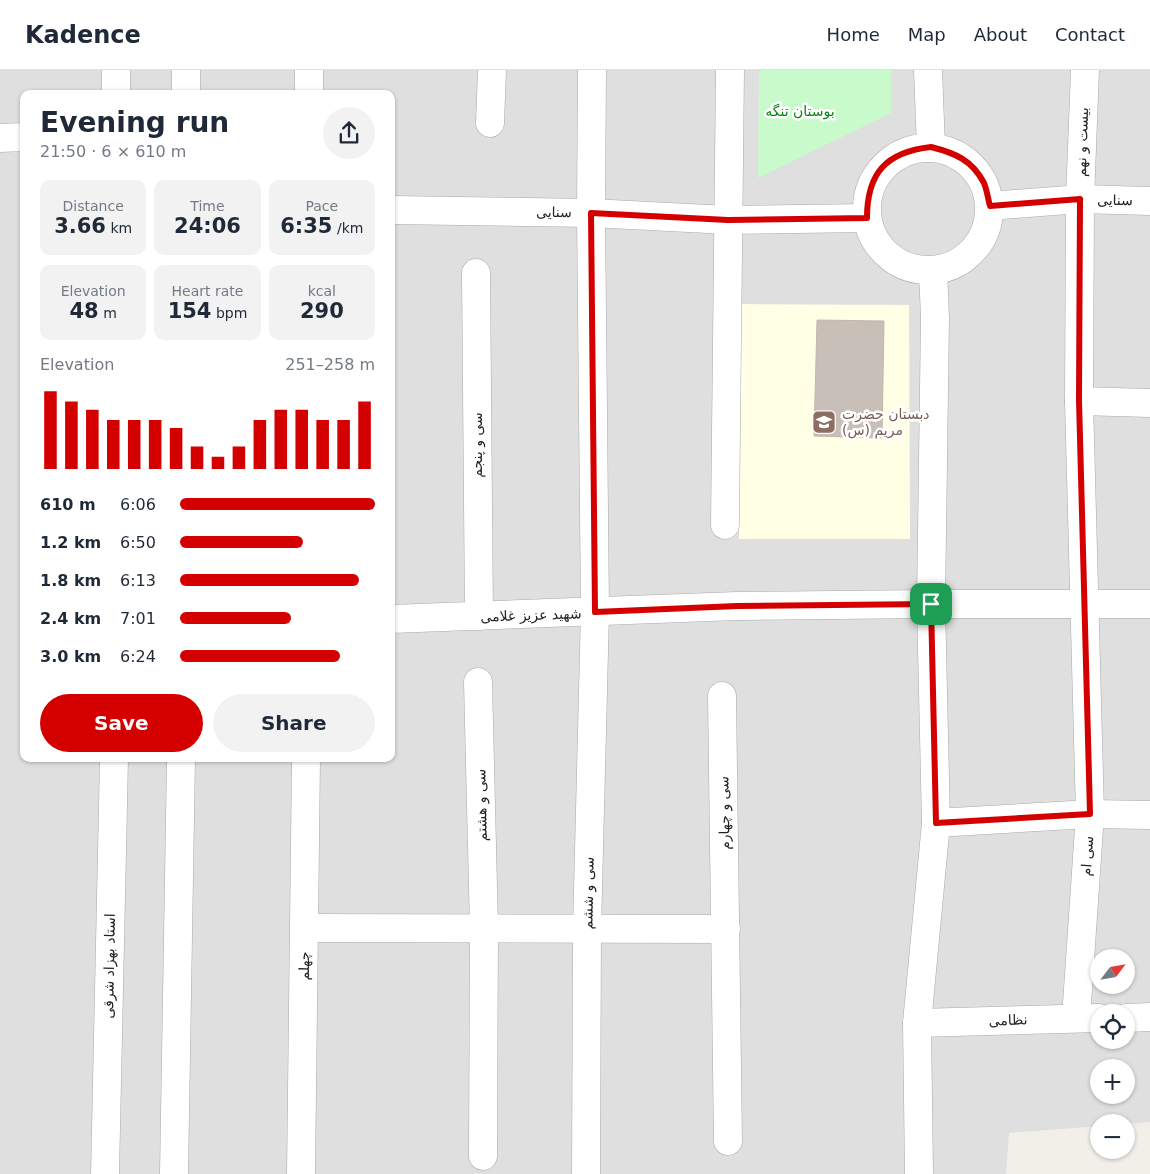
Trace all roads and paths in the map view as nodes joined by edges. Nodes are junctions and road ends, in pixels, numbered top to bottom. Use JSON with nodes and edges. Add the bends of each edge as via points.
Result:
{"nodes":[{"id":1,"x":116,"y":70,"type":"edge"},
{"id":2,"x":186,"y":70,"type":"edge"},
{"id":3,"x":309,"y":70,"type":"edge"},
{"id":4,"x":492,"y":70,"type":"edge"},
{"id":5,"x":592,"y":70,"type":"edge"},
{"id":6,"x":730,"y":70,"type":"edge"},
{"id":7,"x":928,"y":70,"type":"edge"},
{"id":8,"x":1085,"y":70,"type":"edge"},
{"id":9,"x":116,"y":90,"type":"edge"},
{"id":10,"x":186,"y":90,"type":"edge"},
{"id":11,"x":309,"y":90,"type":"edge"},
{"id":12,"x":490,"y":123,"type":"dead end"},
{"id":13,"x":0,"y":138,"type":"edge"},
{"id":14,"x":20,"y":138,"type":"edge"},
{"id":15,"x":931,"y":147,"type":"junction"},
{"id":16,"x":1080,"y":199,"type":"junction"},
{"id":17,"x":1150,"y":201,"type":"edge"},
{"id":18,"x":990,"y":206,"type":"junction"},
{"id":19,"x":395,"y":210,"type":"edge"},
{"id":20,"x":591,"y":213,"type":"junction"},
{"id":21,"x":867,"y":218,"type":"junction"},
{"id":22,"x":728,"y":220,"type":"junction"},
{"id":23,"x":933,"y":270,"type":"junction"},
{"id":24,"x":476,"y":273,"type":"dead end"},
{"id":25,"x":1079,"y":400,"type":"junction"},
{"id":26,"x":1150,"y":403,"type":"edge"},
{"id":27,"x":725,"y":525,"type":"dead end"},
{"id":28,"x":1084,"y":603,"type":"junction"},
{"id":29,"x":931,"y":604,"type":"junction"},
{"id":30,"x":1150,"y":604,"type":"edge"},
{"id":31,"x":595,"y":612,"type":"junction"},
{"id":32,"x":479,"y":616,"type":"junction"},
{"id":33,"x":395,"y":619,"type":"edge"},
{"id":34,"x":478,"y":682,"type":"dead end"},
{"id":35,"x":722,"y":696,"type":"dead end"},
{"id":36,"x":114,"y":762,"type":"edge"},
{"id":37,"x":181,"y":762,"type":"edge"},
{"id":38,"x":306,"y":762,"type":"edge"},
{"id":39,"x":1090,"y":814,"type":"junction"},
{"id":40,"x":1150,"y":815,"type":"edge"},
{"id":41,"x":936,"y":823,"type":"junction"},
{"id":42,"x":304,"y":928,"type":"junction"},
{"id":43,"x":484,"y":928,"type":"junction"},
{"id":44,"x":587,"y":929,"type":"junction"},
{"id":45,"x":726,"y":929,"type":"junction"},
{"id":46,"x":1150,"y":1017,"type":"edge"},
{"id":47,"x":1087,"y":1018,"type":"edge"},
{"id":48,"x":1135,"y":1018,"type":"edge"},
{"id":49,"x":917,"y":1023,"type":"junction"},
{"id":50,"x":728,"y":1141,"type":"dead end"},
{"id":51,"x":483,"y":1156,"type":"dead end"},
{"id":52,"x":105,"y":1174,"type":"edge"},
{"id":53,"x":174,"y":1174,"type":"edge"},
{"id":54,"x":301,"y":1174,"type":"edge"},
{"id":55,"x":586,"y":1174,"type":"edge"},
{"id":56,"x":919,"y":1174,"type":"edge"}],
"edges":[{"from":1,"to":9,"type":"street"},
{"from":2,"to":10,"type":"street"},
{"from":3,"to":11,"type":"street"},
{"from":4,"to":12,"type":"street"},
{"from":5,"to":20,"type":"street","name":"سی و ششم"},
{"from":6,"to":22,"type":"street"},
{"from":7,"to":15,"type":"street"},
{"from":8,"to":16,"type":"street","name":"بیست و نهم"},
{"from":13,"to":14,"type":"street"},
{"from":15,"to":18,"type":"street","via":[[953,153],[972,166],[984,184]]},
{"from":15,"to":21,"type":"street","via":[[913,149],[882,167],[872,182]]},
{"from":16,"to":17,"type":"street","name":"سنایی"},
{"from":16,"to":18,"type":"street","name":"سنایی"},
{"from":16,"to":25,"type":"street","name":"بیست و نهم"},
{"from":18,"to":23,"type":"street","via":[[987,227],[978,246],[964,260]]},
{"from":19,"to":20,"type":"street","name":"سنایی"},
{"from":20,"to":22,"type":"street","name":"سنایی"},
{"from":20,"to":31,"type":"street","name":"سی و ششم"},
{"from":21,"to":22,"type":"street","name":"سنایی"},
{"from":21,"to":23,"type":"street","via":[[873,238],[886,254],[903,266]]},
{"from":22,"to":27,"type":"street"},
{"from":23,"to":29,"type":"street"},
{"from":24,"to":32,"type":"street","name":"سی و پنجم"},
{"from":25,"to":26,"type":"street"},
{"from":25,"to":28,"type":"street","name":"بیست و نهم"},
{"from":28,"to":29,"type":"street","name":"شهید عزیز غلامی"},
{"from":28,"to":30,"type":"street","name":"شهید عزیز غلامی"},
{"from":28,"to":39,"type":"street","name":"سی ام"},
{"from":29,"to":31,"type":"street","name":"شهید عزیز غلامی","via":[[737,606]]},
{"from":29,"to":41,"type":"street"},
{"from":31,"to":32,"type":"street","name":"شهید عزیز غلامی"},
{"from":31,"to":44,"type":"street","name":"سی و ششم"},
{"from":32,"to":33,"type":"street","name":"شهید عزیز غلامی"},
{"from":34,"to":43,"type":"street","name":"سی و هشتم"},
{"from":35,"to":45,"type":"street","name":"سی و چهارم"},
{"from":36,"to":52,"type":"street","name":"استاد بهزاد شرقی"},
{"from":37,"to":53,"type":"street"},
{"from":38,"to":42,"type":"street","name":"چهلم"},
{"from":39,"to":40,"type":"street"},
{"from":39,"to":41,"type":"street"},
{"from":39,"to":47,"type":"street","name":"سی ام"},
{"from":41,"to":49,"type":"street"},
{"from":42,"to":43,"type":"street"},
{"from":42,"to":54,"type":"street","name":"چهلم"},
{"from":43,"to":44,"type":"street"},
{"from":43,"to":51,"type":"street","name":"سی و هشتم"},
{"from":44,"to":45,"type":"street"},
{"from":44,"to":55,"type":"street","name":"سی و ششم"},
{"from":45,"to":50,"type":"street","name":"سی و چهارم"},
{"from":46,"to":48,"type":"street"},
{"from":47,"to":49,"type":"street","name":"نظامی"},
{"from":49,"to":56,"type":"street"}]}
